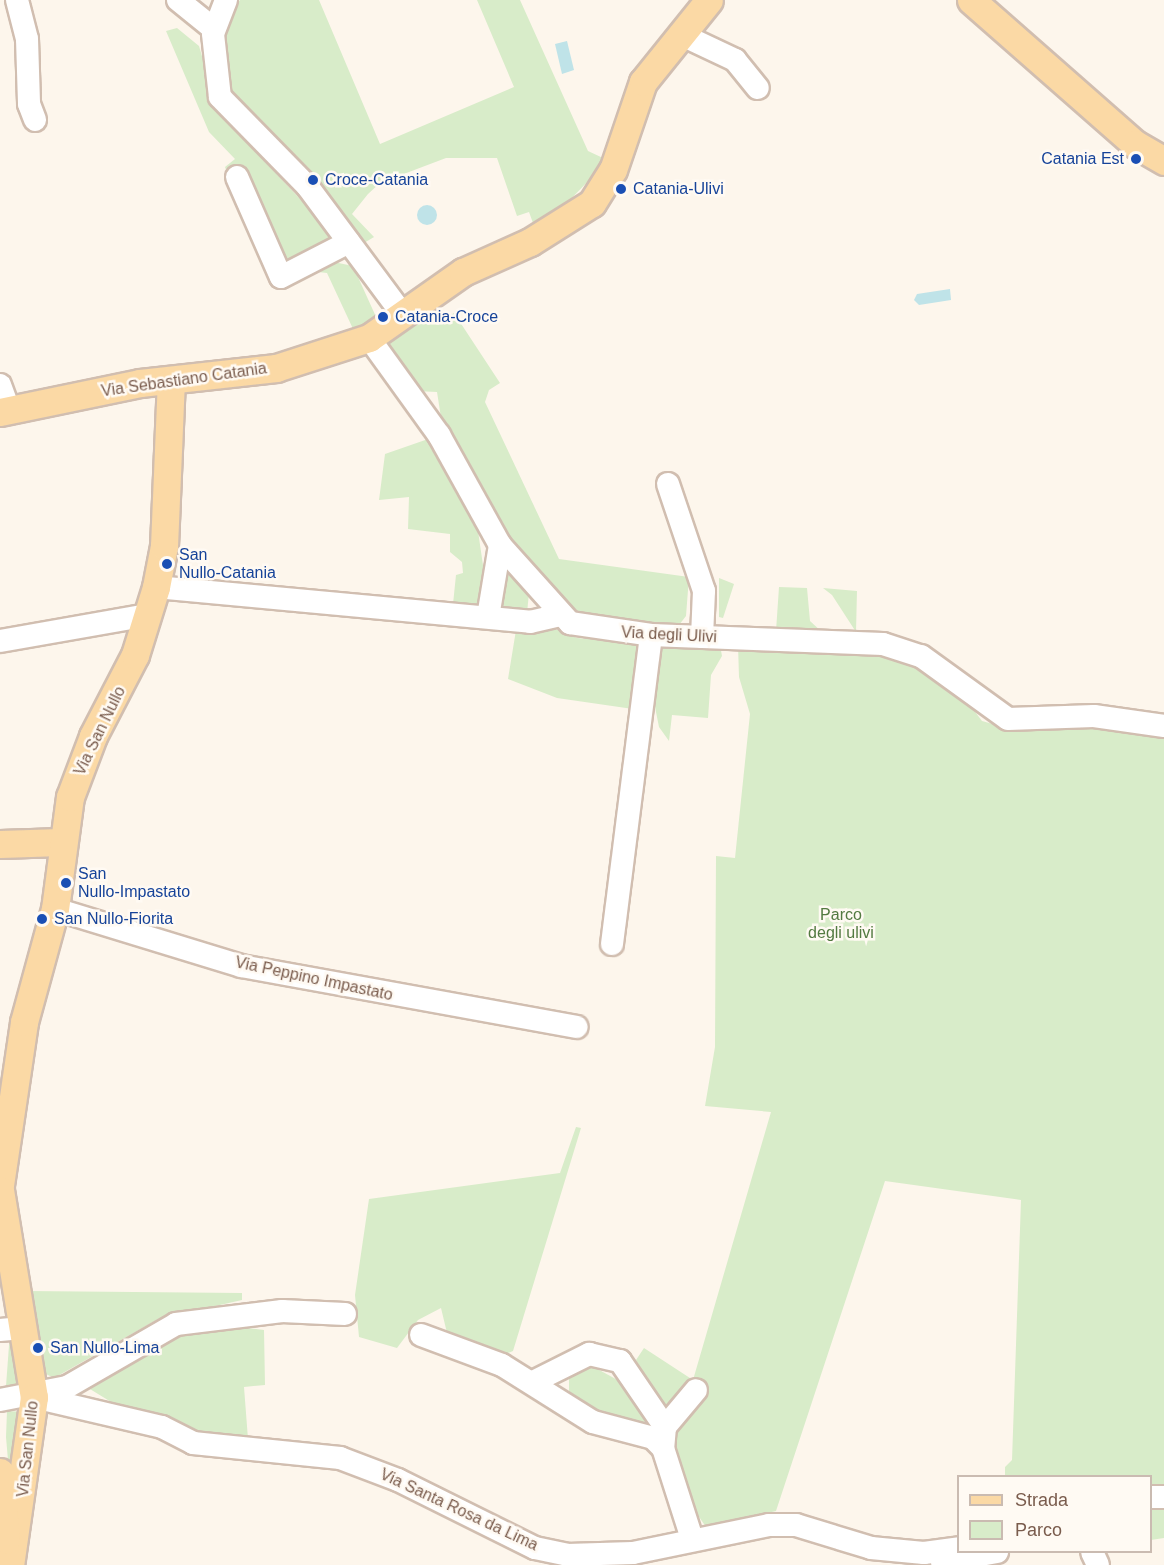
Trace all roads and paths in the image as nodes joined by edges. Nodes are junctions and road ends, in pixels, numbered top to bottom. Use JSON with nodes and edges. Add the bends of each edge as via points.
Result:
{"nodes":[{"id":1,"x":17,"y":0,"type":"edge"},
{"id":2,"x":178,"y":0,"type":"edge"},
{"id":3,"x":226,"y":0,"type":"edge"},
{"id":4,"x":709,"y":0,"type":"edge"},
{"id":5,"x":971,"y":0,"type":"edge"},
{"id":6,"x":214,"y":29,"type":"junction"},
{"id":7,"x":680,"y":34,"type":"junction"},
{"id":8,"x":758,"y":88,"type":"dead end"},
{"id":9,"x":35,"y":120,"type":"dead end"},
{"id":10,"x":1164,"y":161,"type":"edge"},
{"id":11,"x":237,"y":177,"type":"dead end"},
{"id":12,"x":349,"y":242,"type":"junction"},
{"id":13,"x":403,"y":315,"type":"junction"},
{"id":14,"x":369,"y":338,"type":"junction"},
{"id":15,"x":171,"y":382,"type":"junction"},
{"id":16,"x":3,"y":403,"type":"edge"},
{"id":17,"x":668,"y":484,"type":"dead end"},
{"id":18,"x":500,"y":545,"type":"junction"},
{"id":19,"x":156,"y":587,"type":"junction"},
{"id":20,"x":148,"y":615,"type":"junction"},
{"id":21,"x":560,"y":615,"type":"junction"},
{"id":22,"x":488,"y":618,"type":"junction"},
{"id":23,"x":651,"y":635,"type":"junction"},
{"id":24,"x":702,"y":637,"type":"junction"},
{"id":25,"x":0,"y":641,"type":"edge"},
{"id":26,"x":1164,"y":726,"type":"edge"},
{"id":27,"x":61,"y":842,"type":"junction"},
{"id":28,"x":0,"y":844,"type":"edge"},
{"id":29,"x":55,"y":909,"type":"junction"},
{"id":30,"x":612,"y":944,"type":"dead end"},
{"id":31,"x":577,"y":1027,"type":"dead end"},
{"id":32,"x":0,"y":1185,"type":"edge"},
{"id":33,"x":0,"y":1190,"type":"edge"},
{"id":34,"x":2,"y":1223,"type":"junction"},
{"id":35,"x":0,"y":1292,"type":"edge"},
{"id":36,"x":345,"y":1314,"type":"dead end"},
{"id":37,"x":11,"y":1329,"type":"edge"},
{"id":38,"x":421,"y":1335,"type":"dead end"},
{"id":39,"x":533,"y":1382,"type":"junction"},
{"id":40,"x":696,"y":1390,"type":"dead end"},
{"id":41,"x":34,"y":1397,"type":"junction"},
{"id":42,"x":0,"y":1400,"type":"edge"},
{"id":43,"x":664,"y":1437,"type":"junction"},
{"id":44,"x":0,"y":1472,"type":"edge"},
{"id":45,"x":692,"y":1539,"type":"junction"},
{"id":46,"x":872,"y":1548,"type":"junction"},
{"id":47,"x":957,"y":1548,"type":"edge"},
{"id":48,"x":984,"y":1553,"type":"edge"},
{"id":49,"x":10,"y":1565,"type":"edge"}],
"edges":[{"from":1,"to":9,"type":"street","via":[[27,39],[29,104]]},
{"from":2,"to":6,"type":"street"},
{"from":3,"to":6,"type":"street"},
{"from":4,"to":7,"type":"main road","name":"Via Sebastiano Catania"},
{"from":5,"to":10,"type":"main road","via":[[1135,144]]},
{"from":6,"to":12,"type":"street","via":[[220,98],[288,165]]},
{"from":7,"to":8,"type":"street","via":[[735,60]]},
{"from":7,"to":13,"type":"main road","name":"Via Sebastiano Catania","via":[[643,82],[613,170],[592,203],[521,246],[463,272]]},
{"from":11,"to":12,"type":"street","via":[[281,277]]},
{"from":12,"to":13,"type":"street"},
{"from":13,"to":14,"type":"main road","name":"Via Sebastiano Catania"},
{"from":14,"to":15,"type":"main road","name":"Via Sebastiano Catania","via":[[276,368]]},
{"from":14,"to":18,"type":"street","via":[[439,435]]},
{"from":15,"to":16,"type":"main road","name":"Via Sebastiano Catania"},
{"from":15,"to":19,"type":"main road","name":"Via San Nullo","via":[[164,537]]},
{"from":17,"to":24,"type":"street","via":[[704,591]]},
{"from":18,"to":21,"type":"street"},
{"from":18,"to":22,"type":"street"},
{"from":19,"to":20,"type":"main road","name":"Via San Nullo"},
{"from":19,"to":22,"type":"street"},
{"from":20,"to":25,"type":"street"},
{"from":20,"to":27,"type":"main road","name":"Via San Nullo","via":[[124,682],[81,762]]},
{"from":21,"to":22,"type":"street","via":[[530,622]]},
{"from":21,"to":23,"type":"street","name":"Via degli Ulivi","via":[[583,627]]},
{"from":23,"to":24,"type":"street","name":"Via degli Ulivi"},
{"from":23,"to":30,"type":"street"},
{"from":24,"to":26,"type":"street","name":"Via degli Ulivi","via":[[883,644],[921,656],[1008,719],[1094,716]]},
{"from":27,"to":28,"type":"main road"},
{"from":27,"to":29,"type":"main road","name":"Via San Nullo"},
{"from":29,"to":31,"type":"street","name":"Via Peppino Impastato","via":[[241,966]]},
{"from":29,"to":32,"type":"main road","name":"Via San Nullo","via":[[24,1022]]},
{"from":33,"to":34,"type":"main road","name":"Via San Nullo"},
{"from":34,"to":35,"type":"main road"},
{"from":34,"to":37,"type":"main road","name":"Via San Nullo"},
{"from":36,"to":41,"type":"street","via":[[282,1311],[176,1324],[67,1387]]},
{"from":37,"to":41,"type":"main road","name":"Via San Nullo"},
{"from":38,"to":39,"type":"street"},
{"from":39,"to":43,"type":"street","via":[[593,1422]]},
{"from":39,"to":43,"type":"street","via":[[589,1354],[612,1358],[627,1367]]},
{"from":40,"to":43,"type":"street"},
{"from":41,"to":42,"type":"street"},
{"from":41,"to":45,"type":"street","name":"Via Santa Rosa da Lima","via":[[162,1427],[193,1443],[340,1458],[549,1552],[633,1553]]},
{"from":41,"to":49,"type":"main road","name":"Via San Nullo"},
{"from":43,"to":45,"type":"street"},
{"from":44,"to":49,"type":"main road"},
{"from":45,"to":46,"type":"street","name":"Via Santa Rosa da Lima","via":[[784,1524]]},
{"from":46,"to":47,"type":"street","name":"Via Santa Rosa da Lima","via":[[924,1553]]},
{"from":46,"to":48,"type":"street","via":[[915,1564]]}]}
